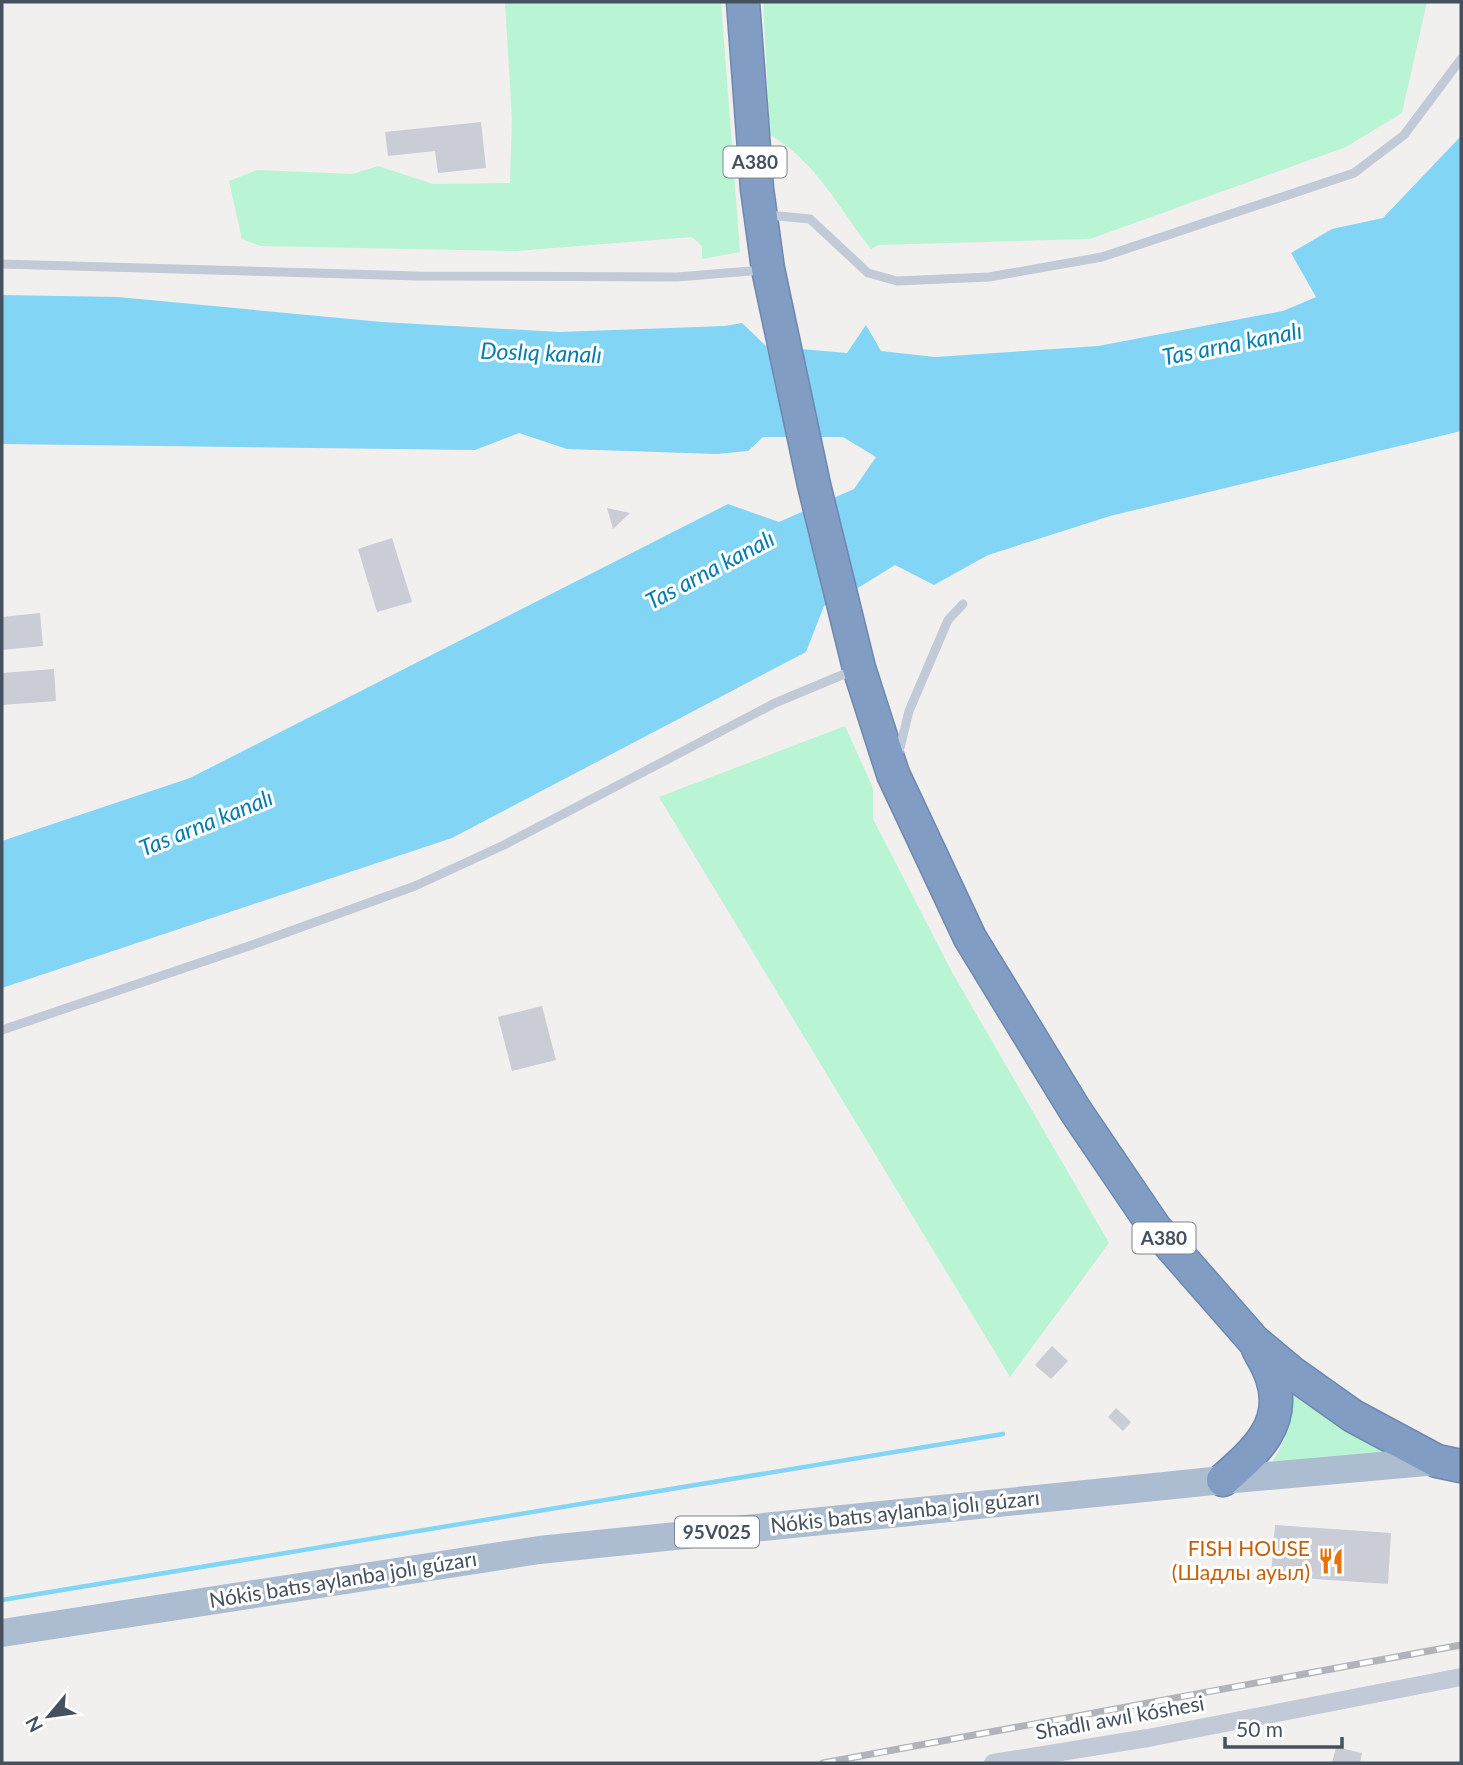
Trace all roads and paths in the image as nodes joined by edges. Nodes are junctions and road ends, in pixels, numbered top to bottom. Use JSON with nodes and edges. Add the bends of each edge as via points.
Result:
{"nodes":[{"id":1,"x":743,"y":2,"type":"edge"},
{"id":2,"x":1461,"y":59,"type":"edge"},
{"id":3,"x":760,"y":214,"type":"junction"},
{"id":4,"x":2,"y":264,"type":"edge"},
{"id":5,"x":768,"y":270,"type":"junction"},
{"id":6,"x":963,"y":604,"type":"dead end"},
{"id":7,"x":859,"y":667,"type":"junction"},
{"id":8,"x":893,"y":774,"type":"junction"},
{"id":9,"x":2,"y":1030,"type":"edge"},
{"id":10,"x":1254,"y":1341,"type":"junction"},
{"id":11,"x":1449,"y":1464,"type":"edge"},
{"id":12,"x":1223,"y":1479,"type":"junction"},
{"id":13,"x":2,"y":1633,"type":"edge"},
{"id":14,"x":1461,"y":1677,"type":"edge"},
{"id":15,"x":993,"y":1763,"type":"edge"}],
"edges":[{"from":1,"to":3,"type":"highway","number":"A380"},
{"from":2,"to":3,"type":"lane","via":[[1404,135],[1354,173],[1102,257],[989,277],[897,281],[868,273],[810,219]]},
{"from":3,"to":5,"type":"highway","number":"A380"},
{"from":4,"to":5,"type":"lane","via":[[431,276],[677,277]]},
{"from":5,"to":7,"type":"highway","number":"A380"},
{"from":6,"to":8,"type":"lane","via":[[948,620],[909,711]]},
{"from":7,"to":8,"type":"highway","number":"A380"},
{"from":7,"to":9,"type":"lane","via":[[775,703],[504,845],[415,886]]},
{"from":8,"to":10,"type":"highway","number":"A380","via":[[971,938],[1075,1110],[1155,1228]]},
{"from":10,"to":11,"type":"highway","number":"A380","via":[[1353,1416]]},
{"from":10,"to":12,"type":"highway","via":[[1273,1380],[1276,1409],[1254,1454]]},
{"from":11,"to":12,"type":"main road","name":"Nókis batıs aylanba jolı gúzarı","number":"95V025"},
{"from":12,"to":13,"type":"main road","name":"Nókis batıs aylanba jolı gúzarı","number":"95V025","via":[[539,1550]]},
{"from":14,"to":15,"type":"street","name":"Shadlı awıl kóshesi"}]}
